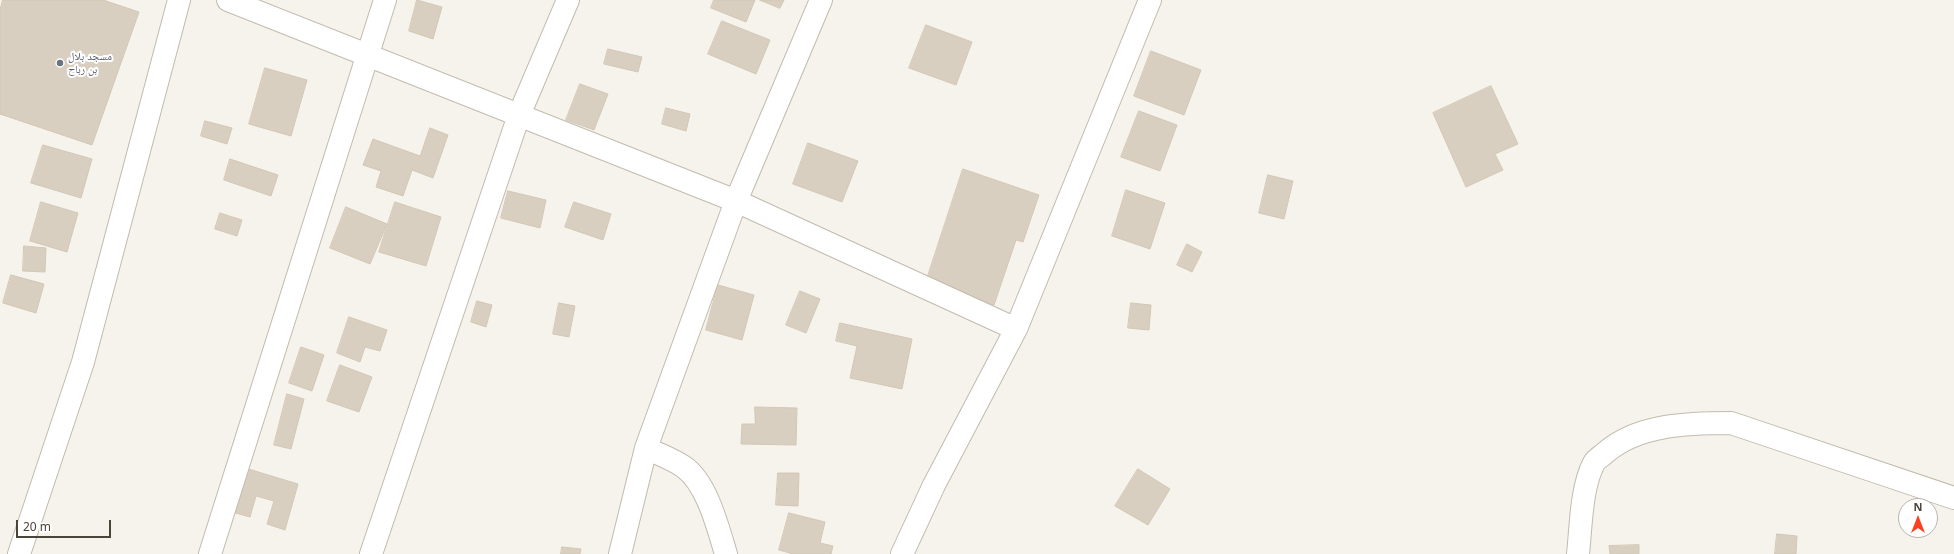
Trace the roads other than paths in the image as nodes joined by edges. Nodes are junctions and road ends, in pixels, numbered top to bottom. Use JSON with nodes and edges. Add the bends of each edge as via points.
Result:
{"nodes":[{"id":1,"x":180,"y":0,"type":"edge"},
{"id":2,"x":228,"y":0,"type":"edge"},
{"id":3,"x":385,"y":0,"type":"edge"},
{"id":4,"x":568,"y":0,"type":"edge"},
{"id":5,"x":821,"y":0,"type":"edge"},
{"id":6,"x":1150,"y":0,"type":"edge"},
{"id":7,"x":367,"y":54,"type":"junction"},
{"id":8,"x":519,"y":115,"type":"junction"},
{"id":9,"x":736,"y":201,"type":"junction"},
{"id":10,"x":1016,"y":329,"type":"junction"},
{"id":11,"x":646,"y":448,"type":"junction"},
{"id":12,"x":1954,"y":498,"type":"edge"},
{"id":13,"x":19,"y":554,"type":"edge"},
{"id":14,"x":210,"y":554,"type":"edge"},
{"id":15,"x":371,"y":554,"type":"edge"},
{"id":16,"x":620,"y":554,"type":"edge"},
{"id":17,"x":726,"y":554,"type":"edge"},
{"id":18,"x":902,"y":554,"type":"edge"},
{"id":19,"x":1578,"y":554,"type":"edge"}],
"edges":[{"from":1,"to":13,"type":"street","via":[[83,362]]},
{"from":2,"to":7,"type":"street"},
{"from":3,"to":7,"type":"street"},
{"from":4,"to":8,"type":"street"},
{"from":5,"to":9,"type":"street"},
{"from":6,"to":10,"type":"street"},
{"from":7,"to":8,"type":"street"},
{"from":7,"to":14,"type":"street"},
{"from":8,"to":9,"type":"street"},
{"from":8,"to":15,"type":"street"},
{"from":9,"to":10,"type":"street"},
{"from":9,"to":11,"type":"street"},
{"from":10,"to":18,"type":"street","via":[[934,485]]},
{"from":11,"to":16,"type":"street"},
{"from":11,"to":17,"type":"street","via":[[684,467],[696,479],[707,500]]},
{"from":12,"to":19,"type":"street","via":[[1731,423],[1698,423],[1638,433],[1614,445],[1594,462],[1586,488]]}]}
